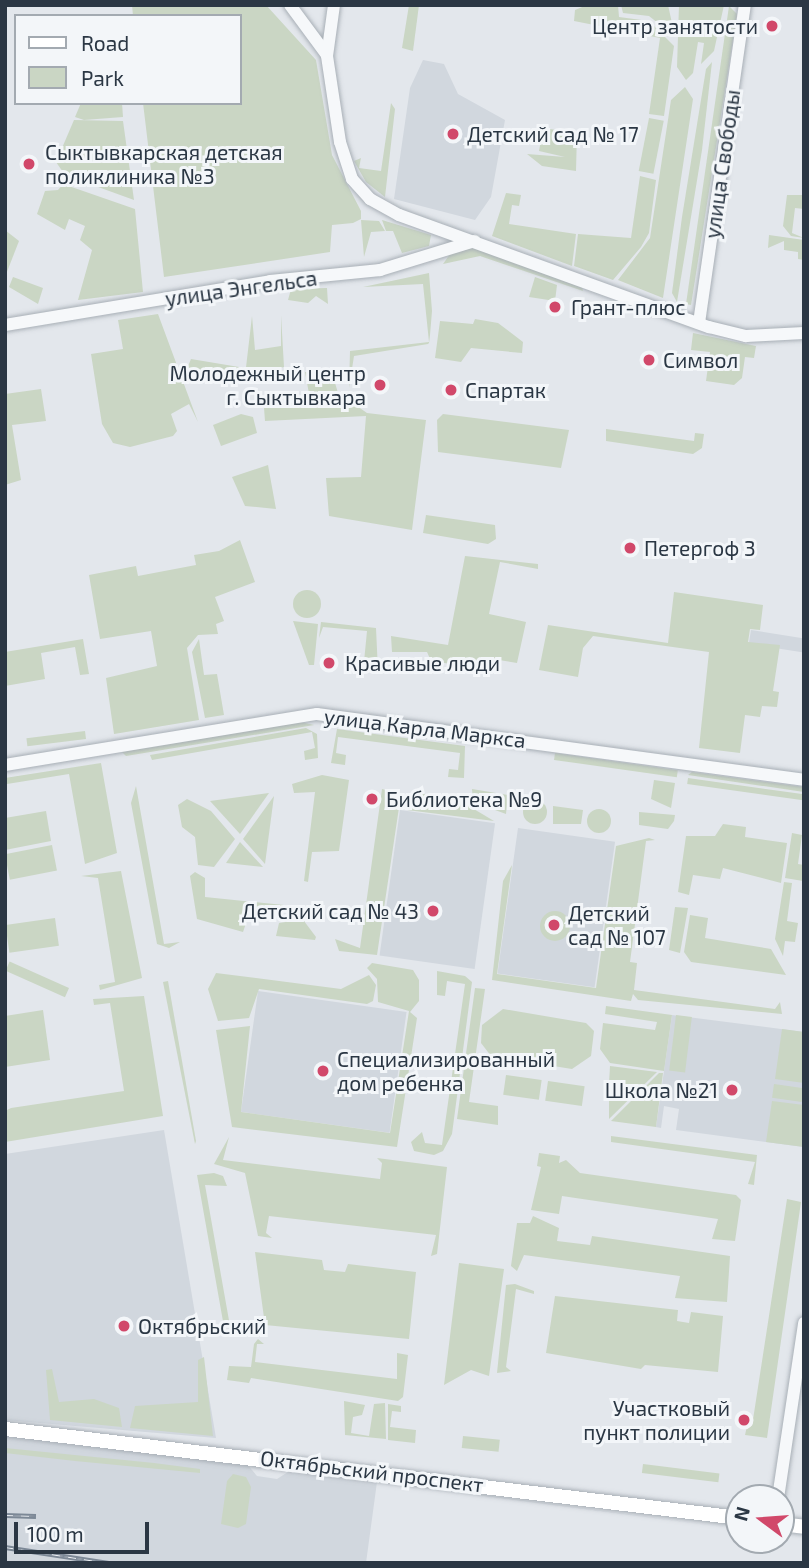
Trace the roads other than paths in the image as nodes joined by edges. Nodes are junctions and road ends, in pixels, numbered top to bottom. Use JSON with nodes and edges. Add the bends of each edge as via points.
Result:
{"nodes":[{"id":1,"x":290,"y":5,"type":"edge"},
{"id":2,"x":334,"y":5,"type":"edge"},
{"id":3,"x":745,"y":5,"type":"edge"},
{"id":4,"x":327,"y":56,"type":"junction"},
{"id":5,"x":475,"y":241,"type":"junction"},
{"id":6,"x":699,"y":323,"type":"junction"},
{"id":7,"x":5,"y":325,"type":"edge"},
{"id":8,"x":804,"y":333,"type":"edge"},
{"id":9,"x":5,"y":765,"type":"edge"},
{"id":10,"x":804,"y":780,"type":"edge"},
{"id":11,"x":804,"y":1323,"type":"edge"},
{"id":12,"x":5,"y":1429,"type":"edge"},
{"id":13,"x":781,"y":1484,"type":"edge"},
{"id":14,"x":725,"y":1516,"type":"edge"}],
"edges":[{"from":1,"to":4,"type":"street"},
{"from":2,"to":4,"type":"street"},
{"from":3,"to":6,"type":"street","name":"улица Свободы"},
{"from":4,"to":5,"type":"street","via":[[343,157],[362,191],[399,215]]},
{"from":5,"to":6,"type":"street"},
{"from":5,"to":7,"type":"street","name":"улица Энгельса","via":[[380,270],[270,281]]},
{"from":6,"to":8,"type":"street","via":[[746,336]]},
{"from":9,"to":10,"type":"street","name":"улица Карла Маркса","via":[[317,713]]},
{"from":11,"to":13,"type":"street"},
{"from":12,"to":14,"type":"main road","name":"Октябрьский проспект"}]}
